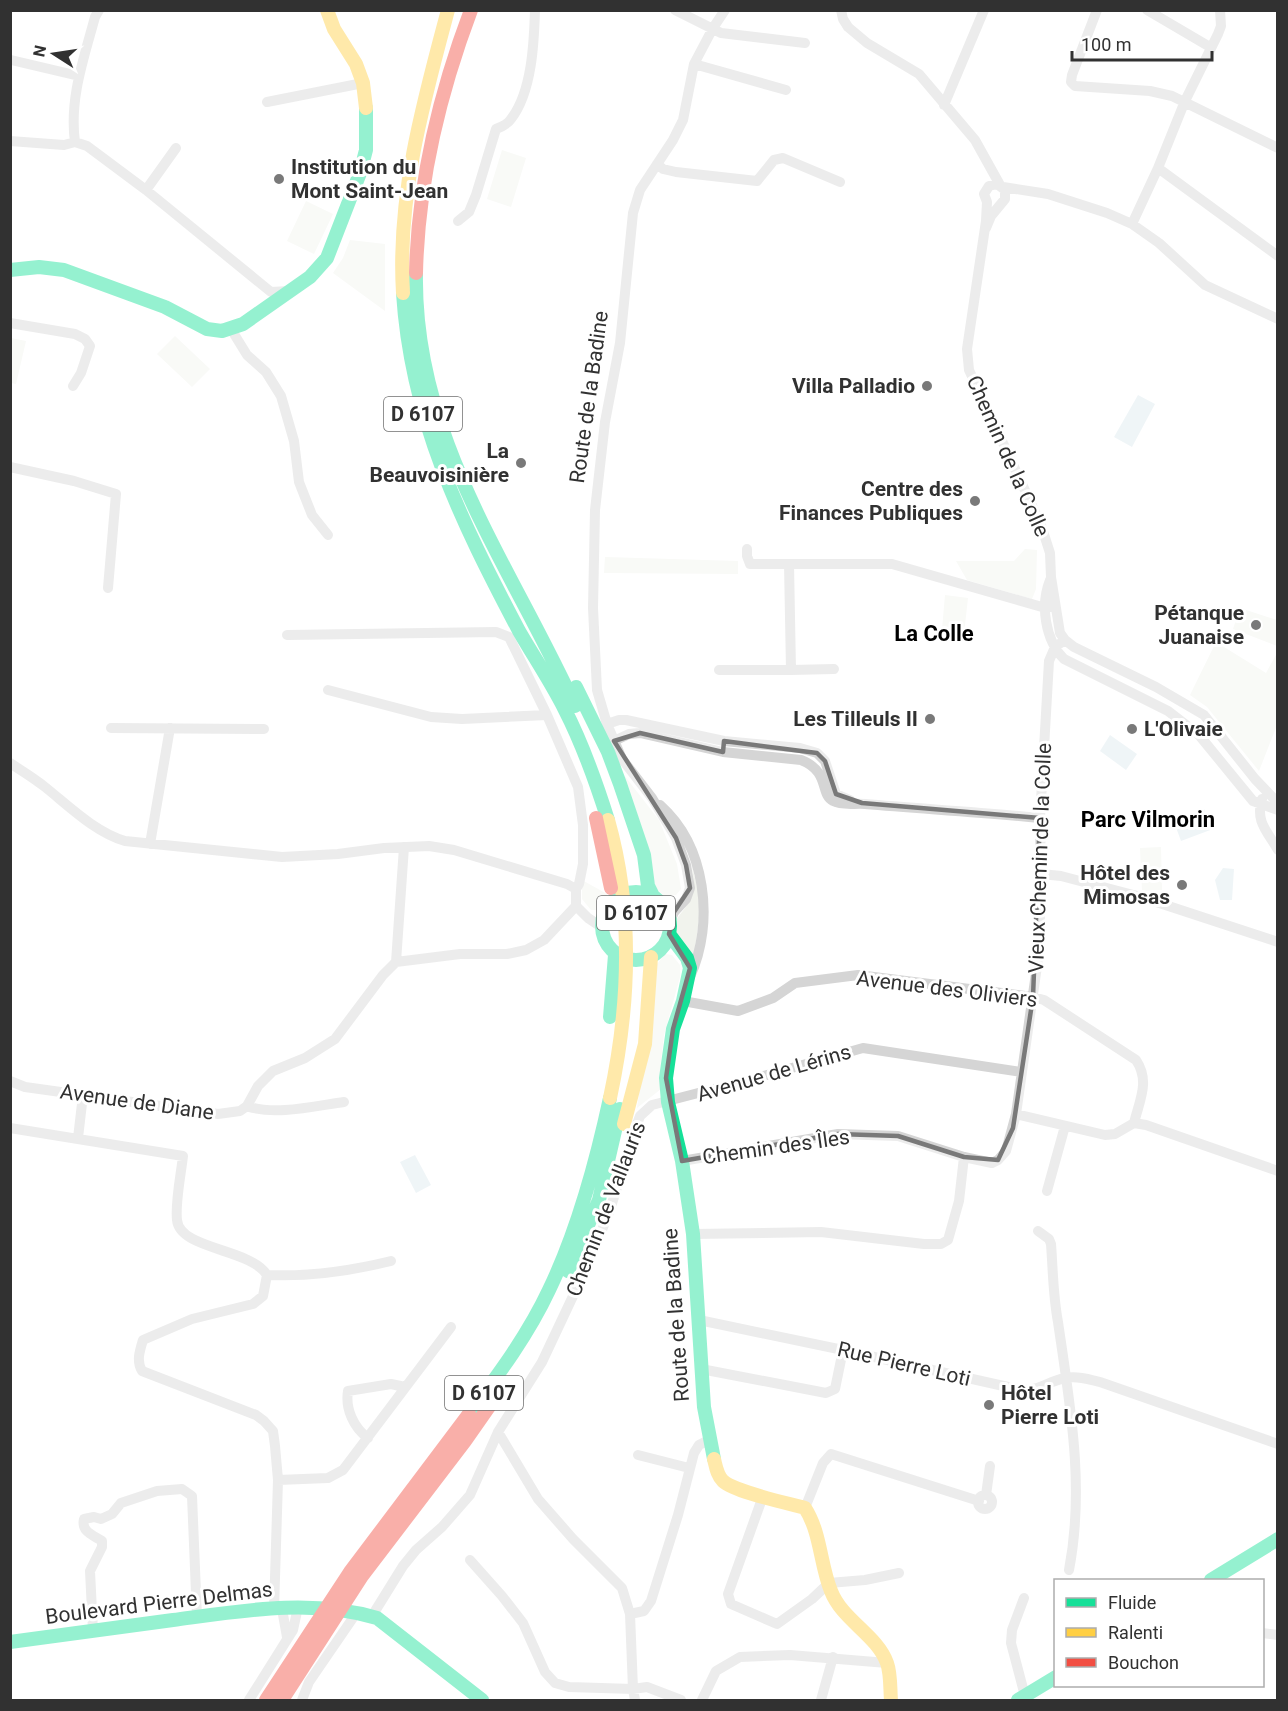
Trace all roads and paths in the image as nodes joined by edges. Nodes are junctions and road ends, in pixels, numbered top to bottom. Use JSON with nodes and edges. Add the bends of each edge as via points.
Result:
{"nodes":[{"id":1,"x":99,"y":10,"type":"edge"},
{"id":2,"x":327,"y":10,"type":"edge"},
{"id":3,"x":333,"y":10,"type":"edge"},
{"id":4,"x":448,"y":10,"type":"edge"},
{"id":5,"x":535,"y":10,"type":"edge"},
{"id":6,"x":675,"y":10,"type":"edge"},
{"id":7,"x":725,"y":10,"type":"edge"},
{"id":8,"x":841,"y":10,"type":"edge"},
{"id":9,"x":984,"y":10,"type":"edge"},
{"id":10,"x":1097,"y":10,"type":"edge"},
{"id":11,"x":1147,"y":10,"type":"edge"},
{"id":12,"x":1220,"y":10,"type":"edge"},
{"id":13,"x":468,"y":15,"type":"edge"},
{"id":14,"x":713,"y":28,"type":"junction"},
{"id":15,"x":343,"y":40,"type":"junction"},
{"id":16,"x":805,"y":43,"type":"dead end"},
{"id":17,"x":1210,"y":47,"type":"junction"},
{"id":18,"x":11,"y":60,"type":"edge"},
{"id":19,"x":694,"y":64,"type":"junction"},
{"id":20,"x":79,"y":76,"type":"junction"},
{"id":21,"x":363,"y":83,"type":"junction"},
{"id":22,"x":786,"y":90,"type":"dead end"},
{"id":23,"x":1185,"y":101,"type":"junction"},
{"id":24,"x":267,"y":102,"type":"dead end"},
{"id":25,"x":944,"y":105,"type":"junction"},
{"id":26,"x":10,"y":141,"type":"edge"},
{"id":27,"x":75,"y":142,"type":"junction"},
{"id":28,"x":176,"y":148,"type":"dead end"},
{"id":29,"x":1278,"y":148,"type":"edge"},
{"id":30,"x":657,"y":165,"type":"junction"},
{"id":31,"x":1158,"y":168,"type":"junction"},
{"id":32,"x":840,"y":182,"type":"dead end"},
{"id":33,"x":146,"y":190,"type":"junction"},
{"id":34,"x":998,"y":194,"type":"junction"},
{"id":35,"x":458,"y":221,"type":"dead end"},
{"id":36,"x":1132,"y":224,"type":"junction"},
{"id":37,"x":1278,"y":256,"type":"edge"},
{"id":38,"x":10,"y":270,"type":"edge"},
{"id":39,"x":291,"y":291,"type":"junction"},
{"id":40,"x":1278,"y":319,"type":"edge"},
{"id":41,"x":10,"y":323,"type":"edge"},
{"id":42,"x":231,"y":329,"type":"junction"},
{"id":43,"x":73,"y":386,"type":"dead end"},
{"id":44,"x":10,"y":466,"type":"edge"},
{"id":45,"x":328,"y":535,"type":"dead end"},
{"id":46,"x":747,"y":549,"type":"dead end"},
{"id":47,"x":789,"y":564,"type":"junction"},
{"id":48,"x":108,"y":588,"type":"dead end"},
{"id":49,"x":1051,"y":608,"type":"junction"},
{"id":50,"x":533,"y":622,"type":"junction"},
{"id":51,"x":520,"y":633,"type":"junction"},
{"id":52,"x":287,"y":634,"type":"dead end"},
{"id":53,"x":1065,"y":640,"type":"junction"},
{"id":54,"x":1055,"y":647,"type":"junction"},
{"id":55,"x":834,"y":669,"type":"dead end"},
{"id":56,"x":719,"y":670,"type":"dead end"},
{"id":57,"x":790,"y":670,"type":"junction"},
{"id":58,"x":328,"y":690,"type":"dead end"},
{"id":59,"x":1184,"y":704,"type":"junction"},
{"id":60,"x":547,"y":715,"type":"junction"},
{"id":61,"x":1176,"y":717,"type":"junction"},
{"id":62,"x":607,"y":724,"type":"junction"},
{"id":63,"x":111,"y":728,"type":"dead end"},
{"id":64,"x":170,"y":728,"type":"junction"},
{"id":65,"x":264,"y":729,"type":"dead end"},
{"id":66,"x":614,"y":741,"type":"junction"},
{"id":67,"x":723,"y":746,"type":"junction"},
{"id":68,"x":10,"y":763,"type":"edge"},
{"id":69,"x":1255,"y":779,"type":"junction"},
{"id":70,"x":602,"y":782,"type":"junction"},
{"id":71,"x":1242,"y":789,"type":"junction"},
{"id":72,"x":1265,"y":790,"type":"junction"},
{"id":73,"x":652,"y":798,"type":"junction"},
{"id":74,"x":1278,"y":803,"type":"edge"},
{"id":75,"x":1260,"y":804,"type":"junction"},
{"id":76,"x":1278,"y":810,"type":"edge"},
{"id":77,"x":1040,"y":818,"type":"junction"},
{"id":78,"x":150,"y":844,"type":"junction"},
{"id":79,"x":404,"y":847,"type":"junction"},
{"id":80,"x":1278,"y":850,"type":"edge"},
{"id":81,"x":1041,"y":874,"type":"junction"},
{"id":82,"x":576,"y":889,"type":"junction"},
{"id":83,"x":613,"y":901,"type":"junction"},
{"id":84,"x":659,"y":903,"type":"junction"},
{"id":85,"x":576,"y":906,"type":"junction"},
{"id":86,"x":680,"y":906,"type":"junction"},
{"id":87,"x":603,"y":922,"type":"junction"},
{"id":88,"x":667,"y":934,"type":"junction"},
{"id":89,"x":1278,"y":942,"type":"edge"},
{"id":90,"x":616,"y":953,"type":"junction"},
{"id":91,"x":651,"y":957,"type":"junction"},
{"id":92,"x":396,"y":962,"type":"junction"},
{"id":93,"x":688,"y":982,"type":"junction"},
{"id":94,"x":1033,"y":997,"type":"junction"},
{"id":95,"x":683,"y":1001,"type":"junction"},
{"id":96,"x":625,"y":1047,"type":"junction"},
{"id":97,"x":1021,"y":1072,"type":"junction"},
{"id":98,"x":10,"y":1082,"type":"edge"},
{"id":99,"x":83,"y":1095,"type":"junction"},
{"id":100,"x":344,"y":1102,"type":"dead end"},
{"id":101,"x":668,"y":1102,"type":"junction"},
{"id":102,"x":247,"y":1106,"type":"junction"},
{"id":103,"x":1016,"y":1114,"type":"junction"},
{"id":104,"x":1134,"y":1123,"type":"junction"},
{"id":105,"x":1065,"y":1126,"type":"junction"},
{"id":106,"x":10,"y":1128,"type":"edge"},
{"id":107,"x":78,"y":1138,"type":"junction"},
{"id":108,"x":1006,"y":1151,"type":"joint"},
{"id":109,"x":964,"y":1157,"type":"junction"},
{"id":110,"x":682,"y":1161,"type":"junction"},
{"id":111,"x":1278,"y":1171,"type":"edge"},
{"id":112,"x":1047,"y":1191,"type":"dead end"},
{"id":113,"x":585,"y":1196,"type":"junction"},
{"id":114,"x":599,"y":1200,"type":"junction"},
{"id":115,"x":1038,"y":1231,"type":"dead end"},
{"id":116,"x":693,"y":1234,"type":"junction"},
{"id":117,"x":391,"y":1261,"type":"dead end"},
{"id":118,"x":267,"y":1275,"type":"junction"},
{"id":119,"x":699,"y":1320,"type":"junction"},
{"id":120,"x":452,"y":1327,"type":"dead end"},
{"id":121,"x":843,"y":1350,"type":"junction"},
{"id":122,"x":701,"y":1369,"type":"junction"},
{"id":123,"x":1067,"y":1378,"type":"junction"},
{"id":124,"x":405,"y":1387,"type":"junction"},
{"id":125,"x":498,"y":1432,"type":"junction"},
{"id":126,"x":368,"y":1438,"type":"junction"},
{"id":127,"x":709,"y":1440,"type":"junction"},
{"id":128,"x":1278,"y":1444,"type":"edge"},
{"id":129,"x":638,"y":1455,"type":"dead end"},
{"id":130,"x":990,"y":1466,"type":"dead end"},
{"id":131,"x":689,"y":1468,"type":"junction"},
{"id":132,"x":278,"y":1480,"type":"junction"},
{"id":133,"x":763,"y":1496,"type":"junction"},
{"id":134,"x":805,"y":1509,"type":"junction"},
{"id":135,"x":1278,"y":1539,"type":"edge"},
{"id":136,"x":470,"y":1560,"type":"dead end"},
{"id":137,"x":1069,"y":1570,"type":"dead end"},
{"id":138,"x":899,"y":1573,"type":"dead end"},
{"id":139,"x":1214,"y":1579,"type":"edge"},
{"id":140,"x":829,"y":1583,"type":"junction"},
{"id":141,"x":1024,"y":1598,"type":"dead end"},
{"id":142,"x":298,"y":1607,"type":"junction"},
{"id":143,"x":278,"y":1609,"type":"junction"},
{"id":144,"x":353,"y":1612,"type":"junction"},
{"id":145,"x":630,"y":1614,"type":"junction"},
{"id":146,"x":372,"y":1616,"type":"junction"},
{"id":147,"x":197,"y":1617,"type":"junction"},
{"id":148,"x":93,"y":1631,"type":"junction"},
{"id":149,"x":287,"y":1637,"type":"junction"},
{"id":150,"x":11,"y":1645,"type":"edge"},
{"id":151,"x":833,"y":1657,"type":"junction"},
{"id":152,"x":887,"y":1663,"type":"junction"},
{"id":153,"x":1054,"y":1678,"type":"edge"},
{"id":154,"x":466,"y":1695,"type":"edge"},
{"id":155,"x":634,"y":1695,"type":"edge"},
{"id":156,"x":889,"y":1696,"type":"edge"},
{"id":157,"x":1022,"y":1698,"type":"edge"},
{"id":158,"x":249,"y":1701,"type":"edge"},
{"id":159,"x":266,"y":1701,"type":"edge"},
{"id":160,"x":282,"y":1701,"type":"edge"},
{"id":161,"x":302,"y":1701,"type":"edge"},
{"id":162,"x":482,"y":1701,"type":"edge"},
{"id":163,"x":681,"y":1701,"type":"edge"},
{"id":164,"x":702,"y":1701,"type":"edge"},
{"id":165,"x":821,"y":1701,"type":"edge"}],
"edges":[{"from":1,"to":20,"type":"street"},
{"from":2,"to":15,"type":"main road"},
{"from":3,"to":15,"type":"main road"},
{"from":4,"to":51,"type":"main road","number":"D 6107","via":[[414,146],[405,202],[402,270],[406,331],[424,418],[450,490]]},
{"from":5,"to":35,"type":"street","via":[[534,49],[523,97],[510,121],[496,129],[469,212]]},
{"from":6,"to":14,"type":"street"},
{"from":7,"to":14,"type":"street","name":"Route de la Badine"},
{"from":8,"to":25,"type":"street","via":[[848,27],[919,74]]},
{"from":9,"to":25,"type":"street"},
{"from":10,"to":23,"type":"street","via":[[1071,82],[1075,86],[1150,91]]},
{"from":11,"to":17,"type":"street"},
{"from":12,"to":17,"type":"street","via":[[1221,26]]},
{"from":13,"to":50,"type":"main road","number":"D 6107","via":[[430,147],[420,204],[418,326],[436,411],[462,483]]},
{"from":14,"to":16,"type":"street","via":[[721,33]]},
{"from":14,"to":19,"type":"street","name":"Route de la Badine"},
{"from":15,"to":21,"type":"main road"},
{"from":17,"to":23,"type":"street"},
{"from":18,"to":20,"type":"street"},
{"from":19,"to":22,"type":"street"},
{"from":19,"to":30,"type":"street","name":"Route de la Badine","via":[[683,120]]},
{"from":20,"to":27,"type":"street","via":[[72,121]]},
{"from":21,"to":24,"type":"street"},
{"from":21,"to":39,"type":"main road","via":[[366,150],[360,173],[327,258]]},
{"from":23,"to":29,"type":"street"},
{"from":23,"to":31,"type":"street"},
{"from":25,"to":34,"type":"street","via":[[975,140]]},
{"from":26,"to":27,"type":"street","via":[[64,145]]},
{"from":27,"to":33,"type":"street","via":[[87,146]]},
{"from":28,"to":33,"type":"street"},
{"from":30,"to":32,"type":"street","via":[[676,172],[757,181],[774,160],[783,158]]},
{"from":30,"to":62,"type":"street","name":"Route de la Badine","via":[[640,190],[633,213],[620,343],[598,468],[593,608],[597,690]]},
{"from":31,"to":36,"type":"street"},
{"from":31,"to":37,"type":"street"},
{"from":33,"to":39,"type":"street","via":[[271,292]]},
{"from":34,"to":36,"type":"street","via":[[1025,190],[1048,194]]},
{"from":34,"to":49,"type":"street","name":"Chemin de la Colle","via":[[986,228],[967,349],[969,370],[1041,525],[1050,553]]},
{"from":36,"to":40,"type":"street","via":[[1205,285]]},
{"from":38,"to":42,"type":"main road","via":[[64,270],[165,307],[207,328]]},
{"from":39,"to":42,"type":"main road"},
{"from":41,"to":43,"type":"street","via":[[86,339],[90,346]]},
{"from":42,"to":45,"type":"street","via":[[247,355],[267,372],[281,396],[294,441],[299,482],[312,515]]},
{"from":44,"to":48,"type":"street","via":[[116,494]]},
{"from":46,"to":47,"type":"street","via":[[750,564]]},
{"from":47,"to":49,"type":"street","via":[[892,564]]},
{"from":47,"to":57,"type":"street"},
{"from":49,"to":53,"type":"street","name":"Chemin de la Colle"},
{"from":49,"to":54,"type":"street","name":"Chemin de la Colle","via":[[1048,634]]},
{"from":50,"to":70,"type":"main road","number":"D 6107","via":[[573,701]]},
{"from":50,"to":84,"type":"main road","via":[[566,669],[608,752],[644,855],[648,886]]},
{"from":51,"to":70,"type":"main road","number":"D 6107"},
{"from":51,"to":83,"type":"main road","via":[[562,726],[596,816]]},
{"from":52,"to":60,"type":"street","via":[[503,634]]},
{"from":53,"to":54,"type":"street"},
{"from":53,"to":59,"type":"street"},
{"from":54,"to":61,"type":"street","via":[[1064,659],[1150,700]]},
{"from":54,"to":77,"type":"street","name":"Vieux Chemin de la Colle","via":[[1049,661]]},
{"from":55,"to":57,"type":"street"},
{"from":56,"to":57,"type":"street"},
{"from":58,"to":60,"type":"street","via":[[431,717]]},
{"from":59,"to":61,"type":"street"},
{"from":59,"to":69,"type":"street","via":[[1204,715]]},
{"from":60,"to":82,"type":"street","via":[[578,787],[583,864]]},
{"from":61,"to":71,"type":"street","via":[[1199,735]]},
{"from":62,"to":66,"type":"street","name":"Route de la Badine"},
{"from":62,"to":67,"type":"street","via":[[626,720]]},
{"from":63,"to":64,"type":"street"},
{"from":64,"to":65,"type":"street"},
{"from":64,"to":78,"type":"street"},
{"from":66,"to":67,"type":"street","via":[[640,734]]},
{"from":66,"to":73,"type":"street","name":"Route de la Badine","via":[[622,759]]},
{"from":67,"to":77,"type":"street","via":[[811,764],[821,774],[828,798],[833,802]]},
{"from":68,"to":78,"type":"street","via":[[115,838]]},
{"from":69,"to":71,"type":"street"},
{"from":69,"to":72,"type":"street"},
{"from":70,"to":96,"type":"main road","number":"D 6107","via":[[624,834],[635,897],[638,965]]},
{"from":71,"to":75,"type":"street"},
{"from":72,"to":74,"type":"street"},
{"from":72,"to":75,"type":"street"},
{"from":73,"to":86,"type":"street","name":"Route de la Badine","via":[[676,838],[686,865],[690,888]]},
{"from":73,"to":93,"type":"street","name":"Route de la Badine","via":[[674,817],[699,871],[703,922],[698,956]]},
{"from":75,"to":76,"type":"street"},
{"from":75,"to":80,"type":"street","via":[[1259,818]]},
{"from":77,"to":81,"type":"street","name":"Vieux Chemin de la Colle"},
{"from":78,"to":79,"type":"street","via":[[282,856]]},
{"from":79,"to":82,"type":"street","via":[[454,850]]},
{"from":79,"to":92,"type":"street"},
{"from":81,"to":89,"type":"street","via":[[1142,897]]},
{"from":81,"to":94,"type":"street","name":"Vieux Chemin de la Colle","via":[[1039,952]]},
{"from":82,"to":85,"type":"street"},
{"from":83,"to":84,"type":"main road","via":[[633,892],[644,893]]},
{"from":83,"to":87,"type":"main road"},
{"from":84,"to":86,"type":"street"},
{"from":84,"to":88,"type":"main road"},
{"from":85,"to":87,"type":"street","via":[[588,918]]},
{"from":85,"to":92,"type":"street","via":[[544,940],[526,950]]},
{"from":86,"to":88,"type":"street","name":"Route de la Badine"},
{"from":87,"to":90,"type":"main road","via":[[604,937]]},
{"from":88,"to":91,"type":"main road"},
{"from":88,"to":93,"type":"main road","name":"Route de la Badine","via":[[687,958]]},
{"from":90,"to":91,"type":"main road","via":[[633,960]]},
{"from":90,"to":113,"type":"main road","via":[[605,1064]]},
{"from":91,"to":114,"type":"main road","via":[[645,1044],[631,1104]]},
{"from":92,"to":102,"type":"street","via":[[335,1039],[305,1058],[273,1071],[258,1086]]},
{"from":93,"to":95,"type":"main road","name":"Route de la Badine"},
{"from":94,"to":95,"type":"street","name":"Avenue des Oliviers","via":[[858,975],[795,983],[773,998],[738,1011]]},
{"from":94,"to":97,"type":"street","name":"Vieux Chemin de la Colle"},
{"from":94,"to":104,"type":"street","name":"Avenue des Oliviers","via":[[1044,1000],[1136,1060],[1144,1079]]},
{"from":95,"to":101,"type":"main road","name":"Route de la Badine","via":[[668,1057]]},
{"from":96,"to":113,"type":"main road","number":"D 6107"},
{"from":96,"to":114,"type":"main road","number":"D 6107","via":[[621,1105]]},
{"from":97,"to":101,"type":"street","name":"Avenue de Lérins","via":[[863,1048]]},
{"from":97,"to":103,"type":"street","name":"Vieux Chemin de la Colle"},
{"from":98,"to":99,"type":"street","name":"Avenue de Diane"},
{"from":99,"to":102,"type":"street","name":"Avenue de Diane","via":[[218,1114]]},
{"from":99,"to":107,"type":"street"},
{"from":100,"to":102,"type":"street","via":[[279,1110]]},
{"from":101,"to":110,"type":"main road","name":"Route de la Badine"},
{"from":101,"to":125,"type":"street","name":"Chemin de Vallauris","via":[[652,1105],[640,1116],[590,1260],[542,1362]]},
{"from":103,"to":105,"type":"street"},
{"from":103,"to":108,"type":"street","name":"Vieux Chemin de la Colle"},
{"from":104,"to":105,"type":"street","via":[[1105,1135]]},
{"from":104,"to":111,"type":"street"},
{"from":105,"to":112,"type":"street"},
{"from":106,"to":107,"type":"street"},
{"from":107,"to":118,"type":"street","via":[[183,1156],[176,1220],[180,1231],[190,1239],[252,1260]]},
{"from":108,"to":109,"type":"street","name":"Chemin des Îles","via":[[992,1162]]},
{"from":109,"to":110,"type":"street","name":"Chemin des Îles","via":[[898,1136],[838,1134]]},
{"from":109,"to":116,"type":"street","via":[[955,1219],[948,1240],[941,1244],[821,1232]]},
{"from":110,"to":116,"type":"main road","name":"Route de la Badine"},
{"from":113,"to":159,"type":"main road","number":"D 6107","via":[[549,1290],[516,1347],[455,1434],[364,1551]]},
{"from":114,"to":160,"type":"main road","number":"D 6107","via":[[559,1294],[525,1353],[465,1443],[314,1646]]},
{"from":115,"to":123,"type":"street","via":[[1051,1244],[1057,1320]]},
{"from":116,"to":119,"type":"main road","name":"Route de la Badine"},
{"from":117,"to":118,"type":"street","via":[[352,1271]]},
{"from":118,"to":132,"type":"street","via":[[263,1296],[253,1305],[192,1319],[143,1340],[139,1353],[142,1371],[264,1421],[273,1431]]},
{"from":119,"to":121,"type":"street","name":"Rue Pierre Loti"},
{"from":119,"to":122,"type":"main road","name":"Route de la Badine"},
{"from":120,"to":124,"type":"street"},
{"from":121,"to":122,"type":"street","via":[[835,1389],[826,1393]]},
{"from":121,"to":123,"type":"street","name":"Rue Pierre Loti","via":[[1023,1389]]},
{"from":122,"to":127,"type":"main road","name":"Route de la Badine"},
{"from":123,"to":128,"type":"street","name":"Rue Pierre Loti","via":[[1100,1382]]},
{"from":123,"to":137,"type":"street","via":[[1077,1495]]},
{"from":124,"to":126,"type":"street"},
{"from":124,"to":126,"type":"street","via":[[391,1384],[348,1391],[346,1402],[357,1430]]},
{"from":125,"to":145,"type":"street","via":[[538,1499],[622,1588]]},
{"from":125,"to":146,"type":"street","name":"Chemin de Vallauris","via":[[470,1495],[403,1566]]},
{"from":126,"to":132,"type":"street","via":[[343,1470],[328,1478]]},
{"from":127,"to":131,"type":"street","via":[[699,1445]]},
{"from":127,"to":133,"type":"main road","name":"Route de la Badine","via":[[717,1472],[724,1482]]},
{"from":129,"to":131,"type":"street"},
{"from":130,"to":134,"type":"street","via":[[982,1498],[831,1454],[823,1463]]},
{"from":131,"to":145,"type":"street","via":[[651,1601],[644,1611]]},
{"from":132,"to":143,"type":"street"},
{"from":133,"to":134,"type":"main road","name":"Route de la Badine"},
{"from":133,"to":140,"type":"street","via":[[728,1594],[732,1604],[777,1624]]},
{"from":134,"to":140,"type":"main road","via":[[812,1519]]},
{"from":135,"to":139,"type":"main road"},
{"from":136,"to":155,"type":"street","via":[[523,1623],[545,1672],[555,1683]]},
{"from":138,"to":140,"type":"street"},
{"from":140,"to":152,"type":"main road","via":[[837,1605],[872,1640]]},
{"from":141,"to":157,"type":"street","via":[[1011,1643]]},
{"from":142,"to":143,"type":"main road","name":"Boulevard Pierre Delmas"},
{"from":142,"to":144,"type":"main road","name":"Boulevard Pierre Delmas"},
{"from":142,"to":149,"type":"street","via":[[293,1630]]},
{"from":143,"to":147,"type":"main road","name":"Boulevard Pierre Delmas"},
{"from":143,"to":149,"type":"street"},
{"from":144,"to":146,"type":"main road","name":"Boulevard Pierre Delmas"},
{"from":144,"to":161,"type":"street","via":[[309,1682]]},
{"from":145,"to":155,"type":"street"},
{"from":146,"to":154,"type":"main road"},
{"from":147,"to":148,"type":"main road","name":"Boulevard Pierre Delmas"},
{"from":147,"to":148,"type":"street","via":[[192,1496],[182,1489],[166,1489],[121,1503],[101,1519],[84,1519],[87,1532],[102,1541],[90,1571]]},
{"from":148,"to":150,"type":"main road","name":"Boulevard Pierre Delmas"},
{"from":149,"to":158,"type":"street"},
{"from":151,"to":152,"type":"street"},
{"from":151,"to":164,"type":"street","via":[[740,1658],[717,1671]]},
{"from":151,"to":165,"type":"street"},
{"from":152,"to":156,"type":"main road"},
{"from":153,"to":157,"type":"main road"},
{"from":154,"to":162,"type":"main road"},
{"from":155,"to":163,"type":"street","via":[[646,1687]]}]}
